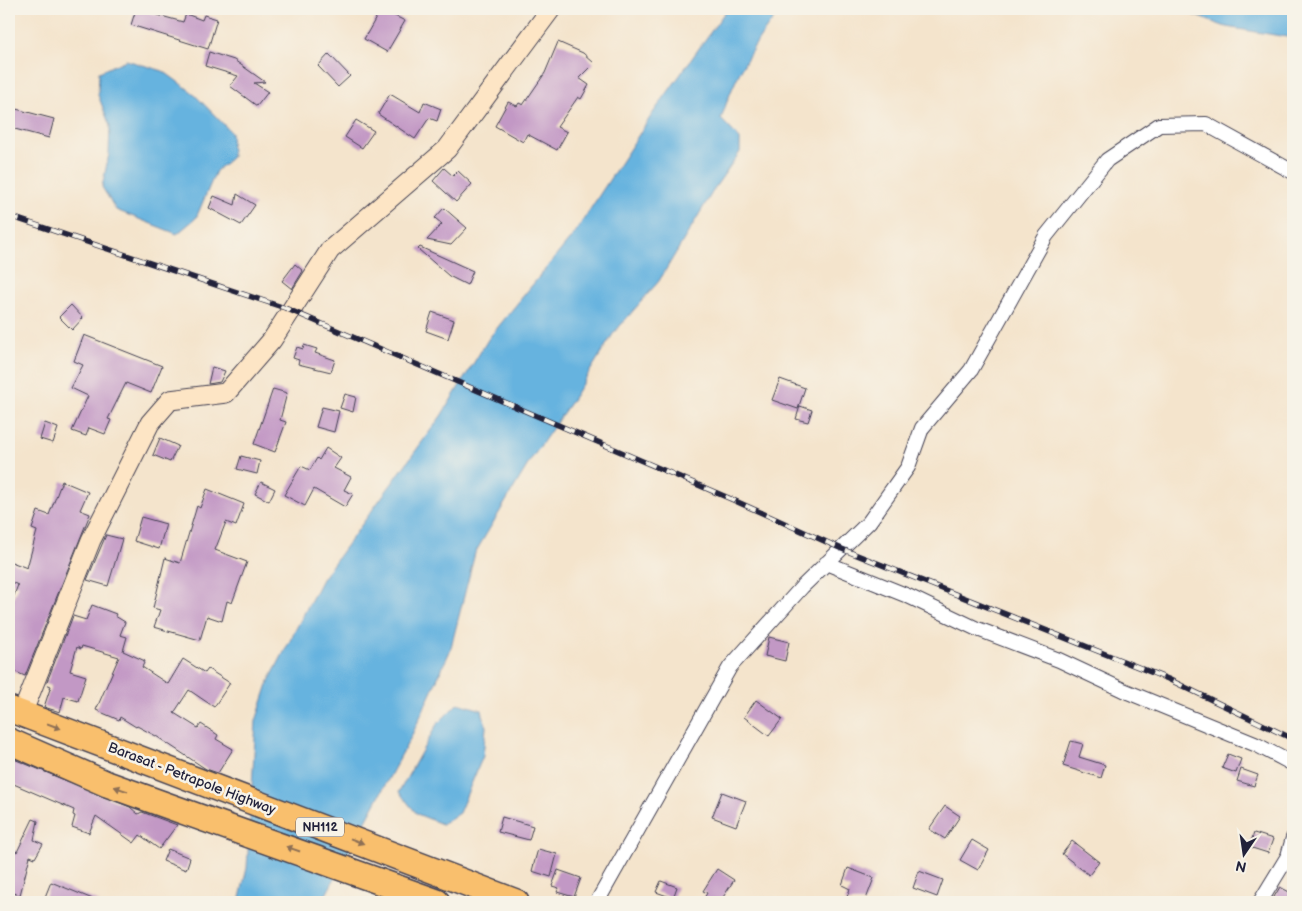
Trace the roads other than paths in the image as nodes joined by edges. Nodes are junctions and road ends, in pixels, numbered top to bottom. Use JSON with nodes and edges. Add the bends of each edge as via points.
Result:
{"nodes":[{"id":1,"x":551,"y":9,"type":"edge"},
{"id":2,"x":1293,"y":172,"type":"edge"},
{"id":3,"x":826,"y":563,"type":"junction"},
{"id":4,"x":16,"y":712,"type":"edge"},
{"id":5,"x":9,"y":741,"type":"edge"},
{"id":6,"x":1293,"y":764,"type":"edge"},
{"id":7,"x":1293,"y":838,"type":"edge"},
{"id":8,"x":437,"y":902,"type":"edge"},
{"id":9,"x":516,"y":902,"type":"edge"},
{"id":10,"x":597,"y":902,"type":"edge"},
{"id":11,"x":1260,"y":902,"type":"edge"}],
"edges":[{"from":1,"to":4,"type":"main road","via":[[447,149],[330,250],[272,340],[226,393],[170,400],[150,423],[91,540]]},
{"from":2,"to":3,"type":"street","via":[[1206,124],[1159,126],[1107,160],[1046,236],[971,370],[922,428],[908,467],[869,522]]},
{"from":3,"to":6,"type":"street","via":[[1257,745]]},
{"from":3,"to":10,"type":"street","via":[[730,667]]},
{"from":4,"to":9,"type":"highway","name":"Barasat - Petrapole Highway","number":"NH112","one_way":true},
{"from":8,"to":5,"type":"highway","number":"NH112","one_way":true,"via":[[107,784]]},
{"from":7,"to":11,"type":"street","via":[[1288,856]]}]}
